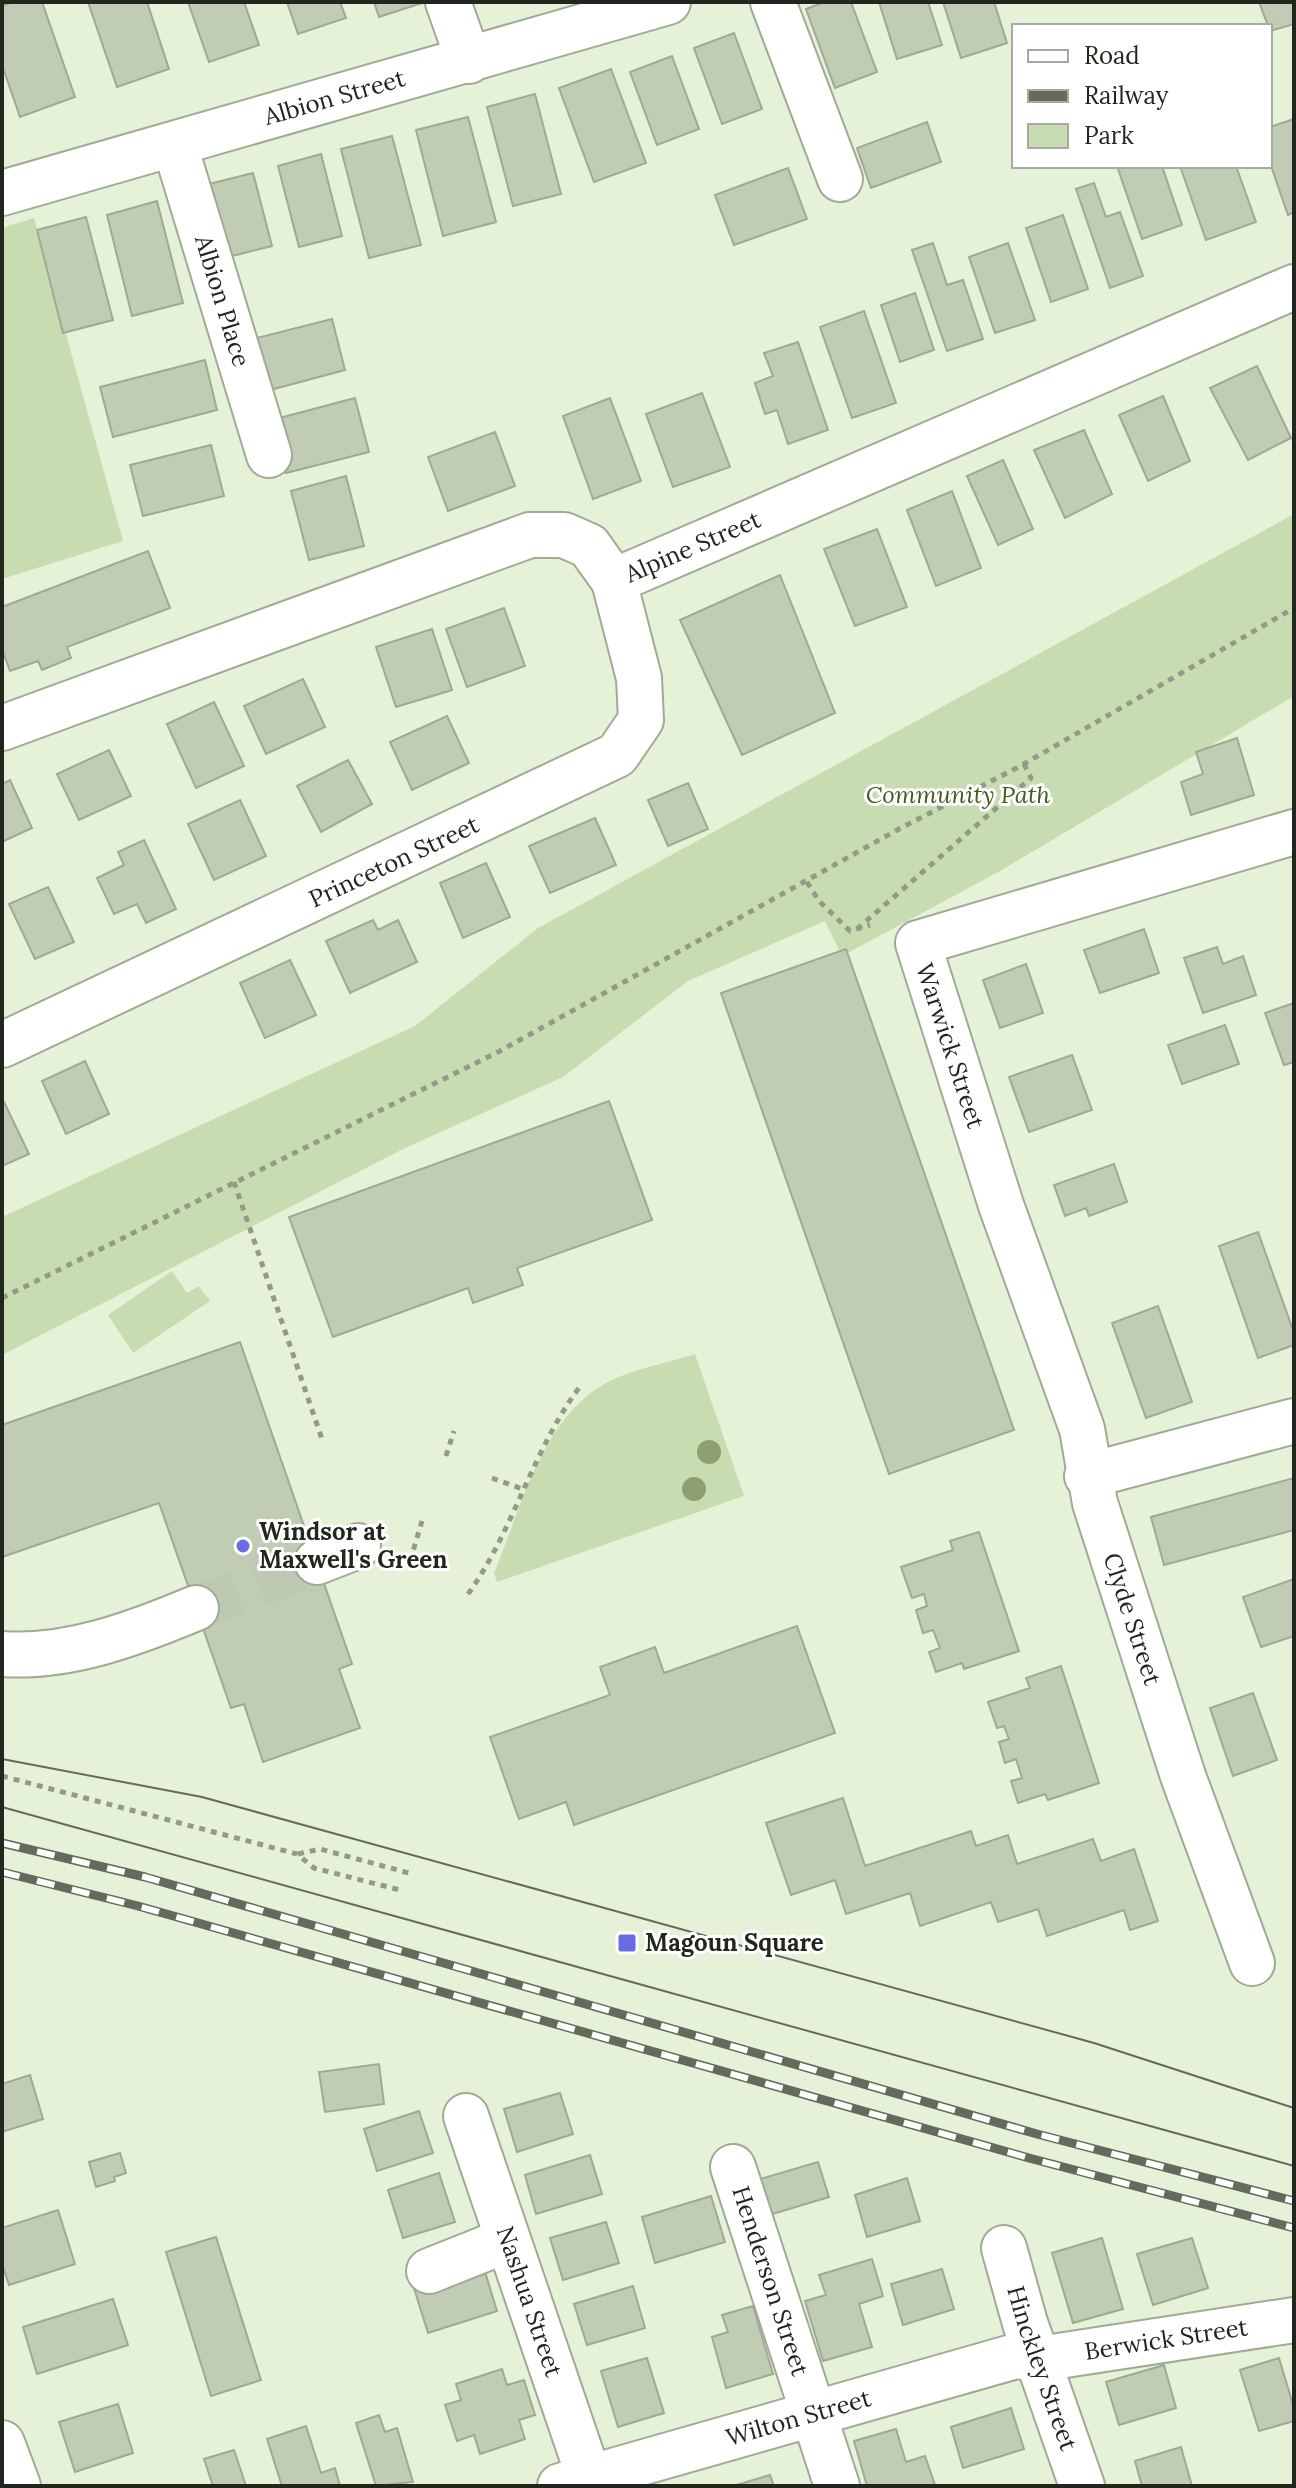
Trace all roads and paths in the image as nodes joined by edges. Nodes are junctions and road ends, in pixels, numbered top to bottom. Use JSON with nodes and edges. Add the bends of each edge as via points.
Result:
{"nodes":[{"id":1,"x":448,"y":2,"type":"edge"},
{"id":2,"x":668,"y":2,"type":"edge"},
{"id":3,"x":773,"y":2,"type":"edge"},
{"id":4,"x":469,"y":61,"type":"junction"},
{"id":5,"x":175,"y":146,"type":"junction"},
{"id":6,"x":840,"y":179,"type":"dead end"},
{"id":7,"x":2,"y":193,"type":"edge"},
{"id":8,"x":1294,"y":287,"type":"edge"},
{"id":9,"x":269,"y":455,"type":"dead end"},
{"id":10,"x":614,"y":581,"type":"junction"},
{"id":11,"x":1294,"y":608,"type":"edge"},
{"id":12,"x":2,"y":728,"type":"edge"},
{"id":13,"x":1024,"y":764,"type":"junction"},
{"id":14,"x":1294,"y":832,"type":"edge"},
{"id":15,"x":807,"y":881,"type":"junction"},
{"id":16,"x":870,"y":925,"type":"dead end"},
{"id":17,"x":857,"y":929,"type":"junction"},
{"id":18,"x":2,"y":1045,"type":"edge"},
{"id":19,"x":234,"y":1182,"type":"junction"},
{"id":20,"x":2,"y":1298,"type":"edge"},
{"id":21,"x":579,"y":1388,"type":"dead end"},
{"id":22,"x":1294,"y":1421,"type":"edge"},
{"id":23,"x":454,"y":1431,"type":"dead end"},
{"id":24,"x":323,"y":1442,"type":"dead end"},
{"id":25,"x":446,"y":1456,"type":"dead end"},
{"id":26,"x":1087,"y":1476,"type":"junction"},
{"id":27,"x":492,"y":1478,"type":"dead end"},
{"id":28,"x":525,"y":1490,"type":"junction"},
{"id":29,"x":422,"y":1521,"type":"dead end"},
{"id":30,"x":358,"y":1546,"type":"dead end"},
{"id":31,"x":410,"y":1561,"type":"dead end"},
{"id":32,"x":317,"y":1562,"type":"tunnel mouth"},
{"id":33,"x":468,"y":1594,"type":"dead end"},
{"id":34,"x":196,"y":1608,"type":"tunnel mouth"},
{"id":35,"x":2,"y":1654,"type":"edge"},
{"id":36,"x":2,"y":1776,"type":"edge"},
{"id":37,"x":297,"y":1854,"type":"junction"},
{"id":38,"x":409,"y":1873,"type":"dead end"},
{"id":39,"x":404,"y":1891,"type":"dead end"},
{"id":40,"x":1252,"y":1963,"type":"dead end"},
{"id":41,"x":466,"y":2116,"type":"dead end"},
{"id":42,"x":733,"y":2167,"type":"dead end"},
{"id":43,"x":507,"y":2240,"type":"junction"},
{"id":44,"x":1004,"y":2248,"type":"dead end"},
{"id":45,"x":429,"y":2271,"type":"dead end"},
{"id":46,"x":1294,"y":2320,"type":"edge"},
{"id":47,"x":1039,"y":2359,"type":"junction"},
{"id":48,"x":812,"y":2414,"type":"junction"},
{"id":49,"x":2,"y":2443,"type":"edge"},
{"id":50,"x":581,"y":2483,"type":"edge"},
{"id":51,"x":18,"y":2486,"type":"edge"},
{"id":52,"x":837,"y":2486,"type":"edge"},
{"id":53,"x":1082,"y":2486,"type":"edge"}],
"edges":[{"from":1,"to":4,"type":"street"},
{"from":2,"to":4,"type":"street","name":"Albion Street"},
{"from":3,"to":6,"type":"street"},
{"from":4,"to":5,"type":"street","name":"Albion Street"},
{"from":5,"to":7,"type":"street","name":"Albion Street"},
{"from":5,"to":9,"type":"street","name":"Albion Place"},
{"from":8,"to":10,"type":"street","name":"Alpine Street"},
{"from":10,"to":12,"type":"street","name":"Alpine Street","via":[[589,546],[564,535],[530,535]]},
{"from":10,"to":18,"type":"street","name":"Princeton Street","via":[[639,678],[641,720],[617,755]]},
{"from":11,"to":13,"type":"path"},
{"from":13,"to":15,"type":"path"},
{"from":13,"to":17,"type":"path","via":[[1031,778]]},
{"from":14,"to":26,"type":"street","name":"Warwick Street","via":[[918,943],[1001,1205],[1082,1429]]},
{"from":15,"to":17,"type":"path","via":[[850,931]]},
{"from":15,"to":19,"type":"path","via":[[500,1051]]},
{"from":16,"to":17,"type":"path"},
{"from":19,"to":20,"type":"path"},
{"from":19,"to":24,"type":"path"},
{"from":21,"to":28,"type":"path","via":[[556,1420]]},
{"from":22,"to":26,"type":"street"},
{"from":23,"to":25,"type":"path"},
{"from":26,"to":40,"type":"street","name":"Clyde Street","via":[[1183,1776]]},
{"from":27,"to":28,"type":"path"},
{"from":28,"to":33,"type":"path","via":[[495,1557]]},
{"from":29,"to":31,"type":"path"},
{"from":30,"to":32,"type":"street"},
{"from":34,"to":35,"type":"street","via":[[147,1628],[63,1650]]},
{"from":36,"to":37,"type":"path"},
{"from":37,"to":38,"type":"path","via":[[320,1849]]},
{"from":37,"to":39,"type":"path","via":[[314,1868]]},
{"from":41,"to":43,"type":"street","name":"Nashua Street"},
{"from":42,"to":48,"type":"street","name":"Henderson Street"},
{"from":43,"to":45,"type":"street"},
{"from":43,"to":50,"type":"street","name":"Nashua Street"},
{"from":44,"to":47,"type":"street","name":"Hinckley Street"},
{"from":46,"to":47,"type":"street","name":"Berwick Street"},
{"from":47,"to":48,"type":"street","name":"Wilton Street","via":[[1016,2356]]},
{"from":47,"to":53,"type":"street","name":"Hinckley Street"},
{"from":48,"to":50,"type":"street","name":"Wilton Street"},
{"from":48,"to":52,"type":"street","name":"Henderson Street"},
{"from":49,"to":51,"type":"street"}]}
